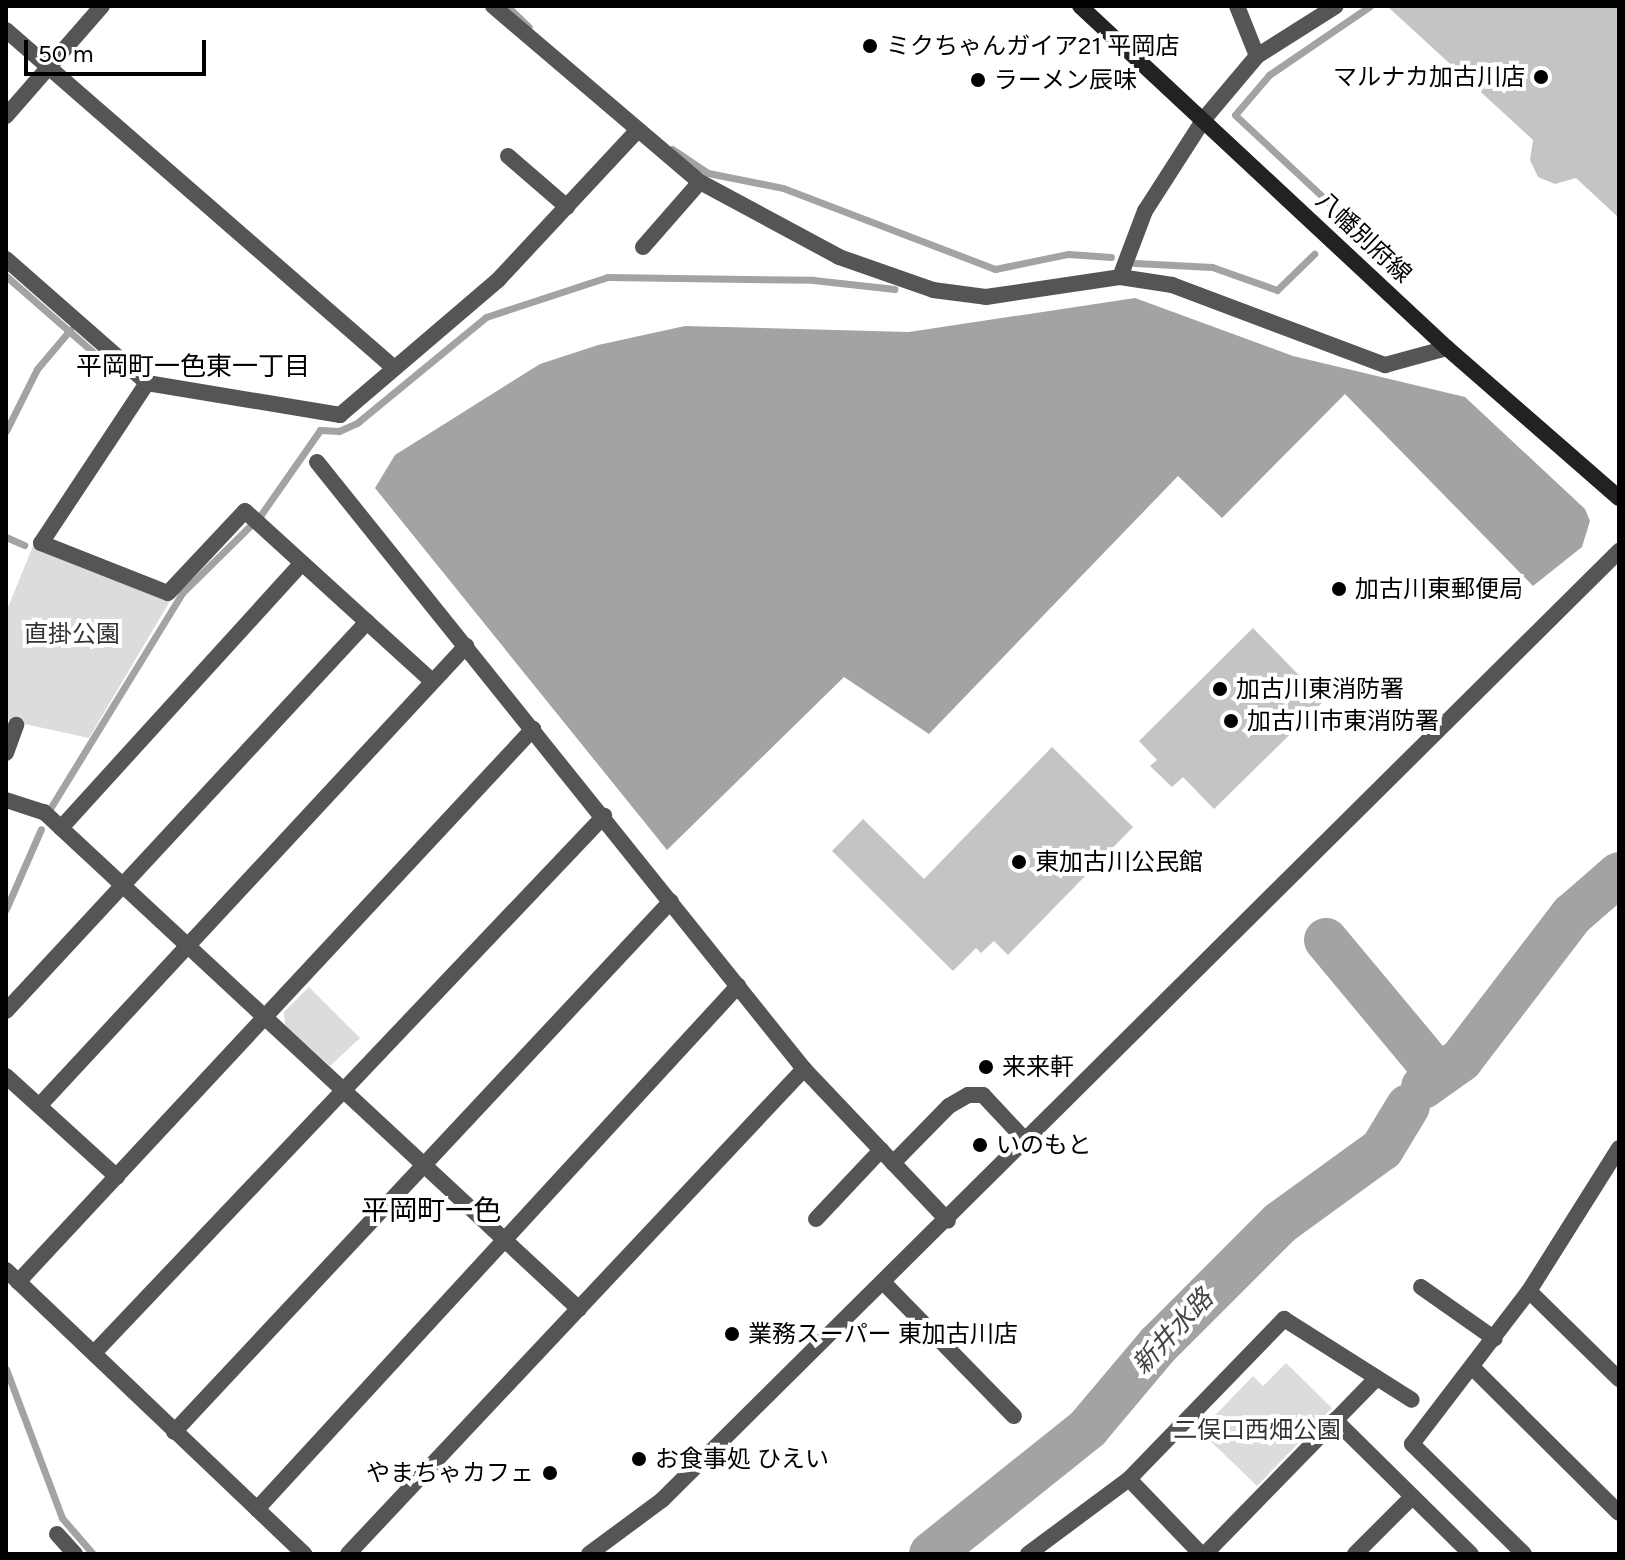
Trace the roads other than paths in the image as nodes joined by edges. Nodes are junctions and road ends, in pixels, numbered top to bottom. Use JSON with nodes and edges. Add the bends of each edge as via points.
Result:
{"nodes":[{"id":1,"x":102,"y":6,"type":"edge"},
{"id":2,"x":493,"y":6,"type":"edge"},
{"id":3,"x":1080,"y":6,"type":"edge"},
{"id":4,"x":1237,"y":6,"type":"edge"},
{"id":5,"x":1336,"y":6,"type":"edge"},
{"id":6,"x":6,"y":30,"type":"edge"},
{"id":7,"x":1257,"y":56,"type":"junction"},
{"id":8,"x":49,"y":66,"type":"junction"},
{"id":9,"x":6,"y":116,"type":"edge"},
{"id":10,"x":1204,"y":119,"type":"junction"},
{"id":11,"x":635,"y":133,"type":"junction"},
{"id":12,"x":508,"y":156,"type":"dead end"},
{"id":13,"x":700,"y":182,"type":"junction"},
{"id":14,"x":567,"y":207,"type":"junction"},
{"id":15,"x":643,"y":247,"type":"dead end"},
{"id":16,"x":6,"y":259,"type":"edge"},
{"id":17,"x":1120,"y":277,"type":"junction"},
{"id":18,"x":1447,"y":348,"type":"junction"},
{"id":19,"x":393,"y":367,"type":"junction"},
{"id":20,"x":147,"y":383,"type":"junction"},
{"id":21,"x":317,"y":462,"type":"dead end"},
{"id":22,"x":1619,"y":498,"type":"edge"},
{"id":23,"x":1619,"y":551,"type":"edge"},
{"id":24,"x":302,"y":563,"type":"junction"},
{"id":25,"x":367,"y":622,"type":"junction"},
{"id":26,"x":466,"y":646,"type":"junction"},
{"id":27,"x":432,"y":681,"type":"junction"},
{"id":28,"x":16,"y":725,"type":"dead end"},
{"id":29,"x":533,"y":729,"type":"junction"},
{"id":30,"x":6,"y":753,"type":"edge"},
{"id":31,"x":6,"y":800,"type":"edge"},
{"id":32,"x":604,"y":816,"type":"junction"},
{"id":33,"x":61,"y":828,"type":"junction"},
{"id":34,"x":122,"y":886,"type":"junction"},
{"id":35,"x":671,"y":901,"type":"junction"},
{"id":36,"x":187,"y":948,"type":"junction"},
{"id":37,"x":738,"y":986,"type":"junction"},
{"id":38,"x":6,"y":1011,"type":"edge"},
{"id":39,"x":264,"y":1021,"type":"junction"},
{"id":40,"x":804,"y":1069,"type":"junction"},
{"id":41,"x":6,"y":1076,"type":"edge"},
{"id":42,"x":342,"y":1091,"type":"junction"},
{"id":43,"x":39,"y":1106,"type":"junction"},
{"id":44,"x":1027,"y":1142,"type":"junction"},
{"id":45,"x":1619,"y":1148,"type":"edge"},
{"id":46,"x":881,"y":1150,"type":"junction"},
{"id":47,"x":893,"y":1163,"type":"junction"},
{"id":48,"x":423,"y":1166,"type":"junction"},
{"id":49,"x":1614,"y":1169,"type":"edge"},
{"id":50,"x":117,"y":1177,"type":"junction"},
{"id":51,"x":816,"y":1219,"type":"dead end"},
{"id":52,"x":948,"y":1221,"type":"junction"},
{"id":53,"x":503,"y":1240,"type":"junction"},
{"id":54,"x":12,"y":1276,"type":"edge"},
{"id":55,"x":884,"y":1283,"type":"junction"},
{"id":56,"x":1421,"y":1287,"type":"dead end"},
{"id":57,"x":1529,"y":1291,"type":"junction"},
{"id":58,"x":579,"y":1309,"type":"junction"},
{"id":59,"x":1495,"y":1339,"type":"junction"},
{"id":60,"x":94,"y":1353,"type":"junction"},
{"id":61,"x":1474,"y":1369,"type":"junction"},
{"id":62,"x":1377,"y":1378,"type":"junction"},
{"id":63,"x":1619,"y":1379,"type":"edge"},
{"id":64,"x":1412,"y":1400,"type":"dead end"},
{"id":65,"x":1014,"y":1416,"type":"dead end"},
{"id":66,"x":1335,"y":1420,"type":"junction"},
{"id":67,"x":174,"y":1432,"type":"junction"},
{"id":68,"x":1129,"y":1479,"type":"junction"},
{"id":69,"x":1412,"y":1497,"type":"junction"},
{"id":70,"x":257,"y":1509,"type":"junction"},
{"id":71,"x":1619,"y":1513,"type":"edge"},
{"id":72,"x":57,"y":1534,"type":"dead end"},
{"id":73,"x":1031,"y":1553,"type":"edge"},
{"id":74,"x":75,"y":1554,"type":"edge"},
{"id":75,"x":304,"y":1554,"type":"edge"},
{"id":76,"x":348,"y":1554,"type":"edge"},
{"id":77,"x":589,"y":1554,"type":"edge"},
{"id":78,"x":1203,"y":1554,"type":"edge"},
{"id":79,"x":1355,"y":1554,"type":"edge"},
{"id":80,"x":1471,"y":1554,"type":"edge"},
{"id":81,"x":1524,"y":1554,"type":"edge"}],
"edges":[{"from":1,"to":8,"type":"street"},
{"from":2,"to":11,"type":"street"},
{"from":3,"to":10,"type":"main road","name":"八幡別府線"},
{"from":4,"to":7,"type":"street"},
{"from":5,"to":7,"type":"street"},
{"from":6,"to":8,"type":"street"},
{"from":7,"to":10,"type":"street"},
{"from":8,"to":9,"type":"street"},
{"from":8,"to":19,"type":"street"},
{"from":10,"to":17,"type":"street","via":[[1145,211]]},
{"from":10,"to":18,"type":"main road","name":"八幡別府線"},
{"from":11,"to":13,"type":"street"},
{"from":11,"to":14,"type":"street"},
{"from":12,"to":14,"type":"street"},
{"from":13,"to":15,"type":"street"},
{"from":13,"to":17,"type":"street","via":[[839,257],[933,290],[986,297]]},
{"from":14,"to":19,"type":"street","via":[[498,280]]},
{"from":16,"to":20,"type":"street"},
{"from":17,"to":18,"type":"street","via":[[1172,285],[1385,365]]},
{"from":18,"to":22,"type":"main road","name":"八幡別府線"},
{"from":19,"to":20,"type":"street","via":[[340,415]]},
{"from":20,"to":24,"type":"street","via":[[41,543],[168,593],[245,511]]},
{"from":21,"to":26,"type":"street"},
{"from":23,"to":44,"type":"street"},
{"from":24,"to":25,"type":"street"},
{"from":24,"to":33,"type":"street"},
{"from":25,"to":27,"type":"street"},
{"from":25,"to":34,"type":"street"},
{"from":26,"to":27,"type":"street"},
{"from":26,"to":29,"type":"street"},
{"from":27,"to":36,"type":"street"},
{"from":28,"to":30,"type":"street"},
{"from":29,"to":32,"type":"street"},
{"from":29,"to":39,"type":"street"},
{"from":31,"to":33,"type":"street","via":[[44,812]]},
{"from":32,"to":35,"type":"street"},
{"from":32,"to":42,"type":"street"},
{"from":33,"to":34,"type":"street"},
{"from":34,"to":36,"type":"street"},
{"from":34,"to":38,"type":"street"},
{"from":35,"to":37,"type":"street"},
{"from":35,"to":48,"type":"street"},
{"from":36,"to":39,"type":"street"},
{"from":36,"to":43,"type":"street"},
{"from":37,"to":40,"type":"street"},
{"from":37,"to":53,"type":"street"},
{"from":39,"to":42,"type":"street"},
{"from":39,"to":50,"type":"street"},
{"from":40,"to":46,"type":"street"},
{"from":40,"to":58,"type":"street"},
{"from":41,"to":43,"type":"street"},
{"from":42,"to":48,"type":"street"},
{"from":42,"to":60,"type":"street"},
{"from":43,"to":50,"type":"street"},
{"from":44,"to":47,"type":"street","via":[[983,1095],[968,1095],[949,1106]]},
{"from":44,"to":52,"type":"street"},
{"from":45,"to":49,"type":"street"},
{"from":46,"to":47,"type":"street"},
{"from":46,"to":51,"type":"street"},
{"from":47,"to":52,"type":"street"},
{"from":48,"to":53,"type":"street"},
{"from":48,"to":67,"type":"street"},
{"from":49,"to":57,"type":"street"},
{"from":50,"to":54,"type":"street"},
{"from":52,"to":55,"type":"street"},
{"from":53,"to":58,"type":"street"},
{"from":53,"to":70,"type":"street"},
{"from":54,"to":60,"type":"street"},
{"from":55,"to":65,"type":"street"},
{"from":55,"to":77,"type":"street","via":[[662,1500]]},
{"from":56,"to":59,"type":"street"},
{"from":57,"to":59,"type":"street"},
{"from":57,"to":63,"type":"street"},
{"from":58,"to":76,"type":"street"},
{"from":59,"to":61,"type":"street"},
{"from":60,"to":67,"type":"street"},
{"from":61,"to":71,"type":"street"},
{"from":61,"to":81,"type":"street","via":[[1412,1444]]},
{"from":62,"to":64,"type":"street"},
{"from":62,"to":66,"type":"street"},
{"from":62,"to":68,"type":"street","via":[[1284,1319]]},
{"from":66,"to":69,"type":"street"},
{"from":66,"to":78,"type":"street"},
{"from":67,"to":70,"type":"street"},
{"from":68,"to":73,"type":"street"},
{"from":68,"to":78,"type":"street"},
{"from":69,"to":79,"type":"street"},
{"from":69,"to":80,"type":"street"},
{"from":70,"to":75,"type":"street"},
{"from":72,"to":74,"type":"street"}]}
